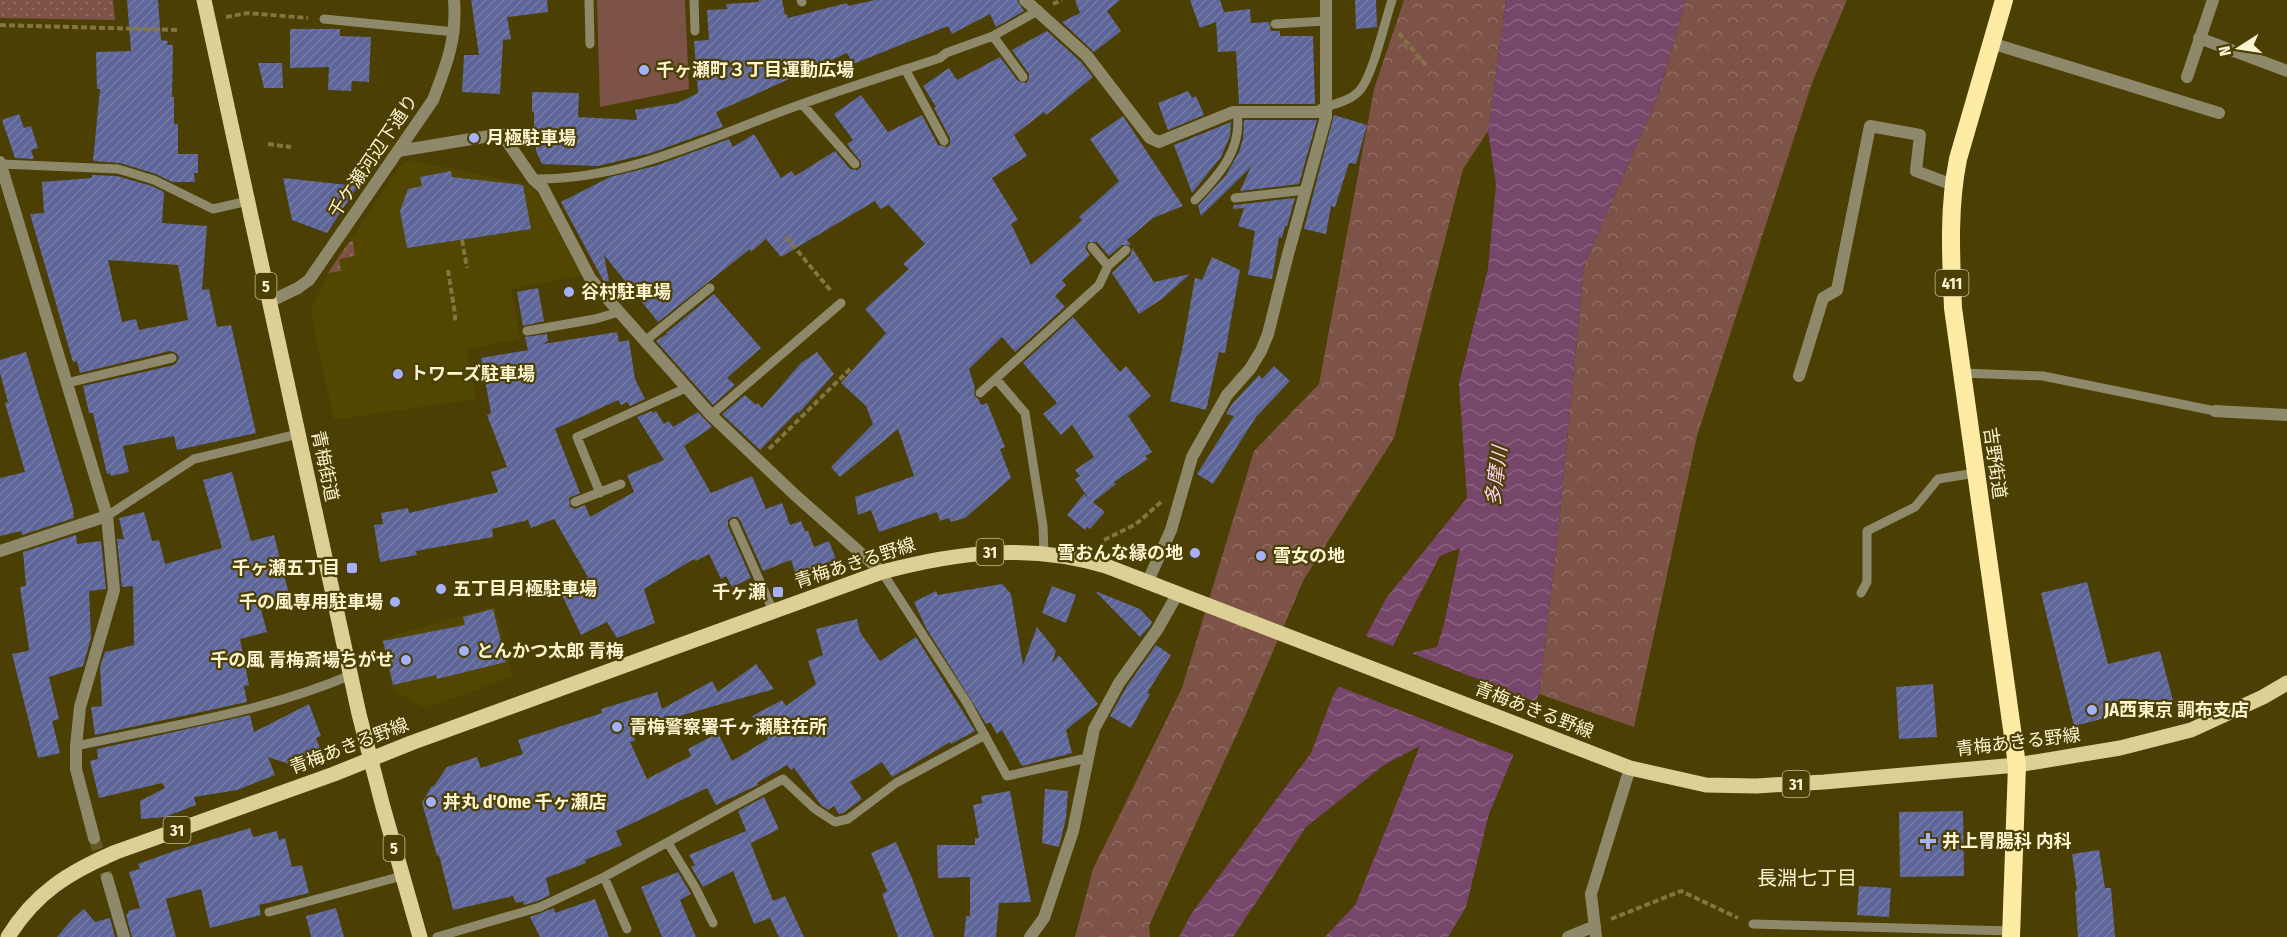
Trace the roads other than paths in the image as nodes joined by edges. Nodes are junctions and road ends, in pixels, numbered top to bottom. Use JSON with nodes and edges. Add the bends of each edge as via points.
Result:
{"nodes":[{"id":1,"x":204,"y":0,"type":"edge"},
{"id":2,"x":454,"y":0,"type":"edge"},
{"id":3,"x":589,"y":0,"type":"edge"},
{"id":4,"x":693,"y":0,"type":"edge"},
{"id":5,"x":1025,"y":0,"type":"edge"},
{"id":6,"x":1326,"y":0,"type":"edge"},
{"id":7,"x":1392,"y":0,"type":"edge"},
{"id":8,"x":2004,"y":0,"type":"edge"},
{"id":9,"x":2213,"y":0,"type":"edge"},
{"id":10,"x":1039,"y":10,"type":"junction"},
{"id":11,"x":324,"y":19,"type":"road end"},
{"id":12,"x":1326,"y":21,"type":"junction"},
{"id":13,"x":1275,"y":24,"type":"dead end"},
{"id":14,"x":695,"y":31,"type":"dead end"},
{"id":15,"x":455,"y":32,"type":"junction"},
{"id":16,"x":993,"y":36,"type":"junction"},
{"id":17,"x":2199,"y":38,"type":"junction"},
{"id":18,"x":1991,"y":43,"type":"junction"},
{"id":19,"x":590,"y":45,"type":"dead end"},
{"id":20,"x":905,"y":69,"type":"junction"},
{"id":21,"x":2287,"y":71,"type":"edge"},
{"id":22,"x":1023,"y":77,"type":"dead end"},
{"id":23,"x":2187,"y":77,"type":"dead end"},
{"id":24,"x":802,"y":104,"type":"junction"},
{"id":25,"x":1326,"y":107,"type":"junction"},
{"id":26,"x":1237,"y":112,"type":"junction"},
{"id":27,"x":2219,"y":112,"type":"dead end"},
{"id":28,"x":944,"y":141,"type":"dead end"},
{"id":29,"x":398,"y":151,"type":"junction"},
{"id":30,"x":0,"y":163,"type":"edge"},
{"id":31,"x":855,"y":164,"type":"dead end"},
{"id":32,"x":535,"y":179,"type":"junction"},
{"id":33,"x":1953,"y":185,"type":"junction"},
{"id":34,"x":1306,"y":190,"type":"junction"},
{"id":35,"x":1235,"y":198,"type":"dead end"},
{"id":36,"x":1195,"y":200,"type":"dead end"},
{"id":37,"x":248,"y":201,"type":"junction"},
{"id":38,"x":1092,"y":247,"type":"dead end"},
{"id":39,"x":1126,"y":250,"type":"dead end"},
{"id":40,"x":1108,"y":266,"type":"junction"},
{"id":41,"x":710,"y":288,"type":"dead end"},
{"id":42,"x":270,"y":302,"type":"junction"},
{"id":43,"x":841,"y":303,"type":"road end"},
{"id":44,"x":619,"y":312,"type":"junction"},
{"id":45,"x":527,"y":331,"type":"dead end"},
{"id":46,"x":645,"y":341,"type":"junction"},
{"id":47,"x":172,"y":358,"type":"dead end"},
{"id":48,"x":1962,"y":373,"type":"junction"},
{"id":49,"x":1799,"y":376,"type":"dead end"},
{"id":50,"x":996,"y":379,"type":"junction"},
{"id":51,"x":66,"y":383,"type":"junction"},
{"id":52,"x":686,"y":388,"type":"junction"},
{"id":53,"x":980,"y":393,"type":"dead end"},
{"id":54,"x":2215,"y":411,"type":"joint"},
{"id":55,"x":711,"y":415,"type":"junction"},
{"id":56,"x":2287,"y":415,"type":"edge"},
{"id":57,"x":298,"y":434,"type":"junction"},
{"id":58,"x":1976,"y":473,"type":"junction"},
{"id":59,"x":621,"y":484,"type":"dead end"},
{"id":60,"x":600,"y":493,"type":"junction"},
{"id":61,"x":575,"y":502,"type":"dead end"},
{"id":62,"x":107,"y":516,"type":"junction"},
{"id":63,"x":734,"y":522,"type":"dead end"},
{"id":64,"x":0,"y":551,"type":"edge"},
{"id":65,"x":1044,"y":554,"type":"junction"},
{"id":66,"x":882,"y":572,"type":"junction"},
{"id":67,"x":1148,"y":581,"type":"junction"},
{"id":68,"x":1178,"y":593,"type":"junction"},
{"id":69,"x":1861,"y":593,"type":"dead end"},
{"id":70,"x":778,"y":609,"type":"junction"},
{"id":71,"x":351,"y":675,"type":"junction"},
{"id":72,"x":2287,"y":683,"type":"edge"},
{"id":73,"x":985,"y":735,"type":"junction"},
{"id":74,"x":76,"y":746,"type":"junction"},
{"id":75,"x":1087,"y":758,"type":"junction"},
{"id":76,"x":370,"y":759,"type":"junction"},
{"id":77,"x":2017,"y":765,"type":"junction"},
{"id":78,"x":1629,"y":768,"type":"junction"},
{"id":79,"x":94,"y":838,"type":"tunnel mouth"},
{"id":80,"x":668,"y":843,"type":"junction"},
{"id":81,"x":402,"y":876,"type":"junction"},
{"id":82,"x":604,"y":877,"type":"junction"},
{"id":83,"x":107,"y":878,"type":"tunnel mouth"},
{"id":84,"x":269,"y":912,"type":"dead end"},
{"id":85,"x":713,"y":923,"type":"dead end"},
{"id":86,"x":1753,"y":924,"type":"road end"},
{"id":87,"x":1866,"y":926,"type":"junction"},
{"id":88,"x":627,"y":929,"type":"dead end"},
{"id":89,"x":1595,"y":932,"type":"edge"},
{"id":90,"x":2012,"y":934,"type":"edge"},
{"id":91,"x":8,"y":937,"type":"edge"},
{"id":92,"x":124,"y":937,"type":"edge"},
{"id":93,"x":420,"y":937,"type":"edge"},
{"id":94,"x":437,"y":937,"type":"edge"},
{"id":95,"x":1030,"y":937,"type":"edge"},
{"id":96,"x":1568,"y":937,"type":"edge"},
{"id":97,"x":1864,"y":937,"type":"edge"}],
"edges":[{"from":1,"to":37,"type":"main road","name":"青梅街道","number":"5"},
{"from":2,"to":15,"type":"street","name":"千ケ瀬河辺下通り"},
{"from":3,"to":19,"type":"lane"},
{"from":4,"to":14,"type":"lane"},
{"from":5,"to":10,"type":"street"},
{"from":6,"to":12,"type":"street"},
{"from":7,"to":25,"type":"lane","via":[[1361,90]]},
{"from":8,"to":18,"type":"highway","name":"吉野街道","number":"411"},
{"from":9,"to":17,"type":"street"},
{"from":10,"to":16,"type":"lane"},
{"from":10,"to":26,"type":"street","via":[[1087,56],[1150,138],[1159,142]]},
{"from":11,"to":15,"type":"lane"},
{"from":12,"to":13,"type":"lane"},
{"from":12,"to":25,"type":"street"},
{"from":15,"to":29,"type":"street","name":"千ケ瀬河辺下通り","via":[[433,100]]},
{"from":16,"to":20,"type":"lane"},
{"from":16,"to":22,"type":"lane"},
{"from":17,"to":21,"type":"street"},
{"from":17,"to":23,"type":"street"},
{"from":18,"to":27,"type":"street"},
{"from":18,"to":33,"type":"highway","name":"吉野街道","number":"411"},
{"from":20,"to":24,"type":"lane"},
{"from":20,"to":28,"type":"lane"},
{"from":24,"to":31,"type":"lane"},
{"from":24,"to":32,"type":"lane","via":[[622,169],[585,177]]},
{"from":25,"to":26,"type":"street","via":[[1318,112]]},
{"from":25,"to":34,"type":"street"},
{"from":26,"to":36,"type":"lane","via":[[1237,141],[1231,157]]},
{"from":29,"to":32,"type":"street","via":[[502,134]]},
{"from":29,"to":42,"type":"street","name":"千ケ瀬河辺下通り","via":[[309,280]]},
{"from":30,"to":37,"type":"lane","via":[[118,169],[154,180],[213,209]]},
{"from":30,"to":51,"type":"street"},
{"from":32,"to":44,"type":"street","via":[[590,278]]},
{"from":33,"to":48,"type":"highway","name":"吉野街道","number":"411","via":[[1952,297]]},
{"from":33,"to":49,"type":"street","via":[[1916,171],[1920,135],[1870,126],[1837,290],[1823,298]]},
{"from":34,"to":35,"type":"lane"},
{"from":34,"to":67,"type":"street","via":[[1268,334],[1250,369],[1227,394],[1192,457],[1171,530]]},
{"from":37,"to":42,"type":"main road","name":"青梅街道","number":"5"},
{"from":38,"to":40,"type":"lane"},
{"from":39,"to":40,"type":"lane"},
{"from":40,"to":50,"type":"lane","via":[[1099,285]]},
{"from":41,"to":46,"type":"lane"},
{"from":42,"to":57,"type":"main road","name":"青梅街道","number":"5"},
{"from":43,"to":55,"type":"lane"},
{"from":44,"to":45,"type":"lane"},
{"from":44,"to":46,"type":"street"},
{"from":46,"to":52,"type":"street"},
{"from":47,"to":51,"type":"lane"},
{"from":48,"to":54,"type":"lane","via":[[2043,376]]},
{"from":48,"to":58,"type":"highway","name":"吉野街道","number":"411"},
{"from":50,"to":53,"type":"lane"},
{"from":50,"to":65,"type":"lane","via":[[1025,413]]},
{"from":51,"to":62,"type":"street"},
{"from":52,"to":55,"type":"street"},
{"from":52,"to":60,"type":"lane","via":[[577,437]]},
{"from":54,"to":56,"type":"street"},
{"from":55,"to":66,"type":"street"},
{"from":57,"to":62,"type":"lane","via":[[194,459]]},
{"from":57,"to":71,"type":"main road","name":"青梅街道","number":"5"},
{"from":58,"to":69,"type":"lane","via":[[1938,479],[1915,507],[1867,531],[1867,582]]},
{"from":58,"to":77,"type":"highway","name":"吉野街道","number":"411"},
{"from":59,"to":60,"type":"lane"},
{"from":60,"to":61,"type":"lane"},
{"from":62,"to":64,"type":"street"},
{"from":62,"to":74,"type":"street","via":[[114,590],[80,707]]},
{"from":63,"to":70,"type":"lane"},
{"from":65,"to":66,"type":"main road","name":"青梅あきる野線","number":"31","via":[[970,553]]},
{"from":65,"to":67,"type":"main road","name":"青梅あきる野線","number":"31","via":[[1082,559]]},
{"from":66,"to":70,"type":"main road","name":"青梅あきる野線","number":"31"},
{"from":66,"to":73,"type":"lane"},
{"from":67,"to":68,"type":"main road","name":"青梅あきる野線","number":"31"},
{"from":68,"to":75,"type":"street","via":[[1119,683],[1094,729]]},
{"from":68,"to":78,"type":"main road","name":"青梅あきる野線","number":"31"},
{"from":70,"to":76,"type":"main road","name":"青梅あきる野線","number":"31"},
{"from":71,"to":74,"type":"lane","via":[[316,690],[260,705]]},
{"from":71,"to":76,"type":"main road","name":"青梅街道","number":"5"},
{"from":72,"to":77,"type":"main road","name":"青梅あきる野線","number":"31","via":[[2191,730],[2120,748]]},
{"from":73,"to":75,"type":"lane","via":[[1007,776]]},
{"from":73,"to":80,"type":"lane","via":[[896,783],[848,819],[834,822],[783,779]]},
{"from":74,"to":79,"type":"street","via":[[76,769]]},
{"from":75,"to":95,"type":"street","via":[[1073,831],[1044,918]]},
{"from":76,"to":81,"type":"main road","name":"青梅街道","number":"5"},
{"from":76,"to":91,"type":"main road","name":"青梅あきる野線","number":"31","via":[[87,864],[63,877],[40,897]]},
{"from":77,"to":78,"type":"main road","name":"青梅あきる野線","number":"31","via":[[1756,786],[1706,784]]},
{"from":77,"to":90,"type":"highway","name":"吉野街道","number":"411"},
{"from":78,"to":89,"type":"street","via":[[1591,894]]},
{"from":80,"to":82,"type":"lane"},
{"from":80,"to":85,"type":"lane"},
{"from":81,"to":84,"type":"lane"},
{"from":81,"to":93,"type":"main road","name":"青梅街道","number":"5"},
{"from":82,"to":88,"type":"lane"},
{"from":82,"to":94,"type":"lane","via":[[530,911]]},
{"from":83,"to":92,"type":"street"},
{"from":86,"to":87,"type":"lane"},
{"from":87,"to":90,"type":"lane"},
{"from":87,"to":97,"type":"lane"},
{"from":89,"to":96,"type":"street"}]}
